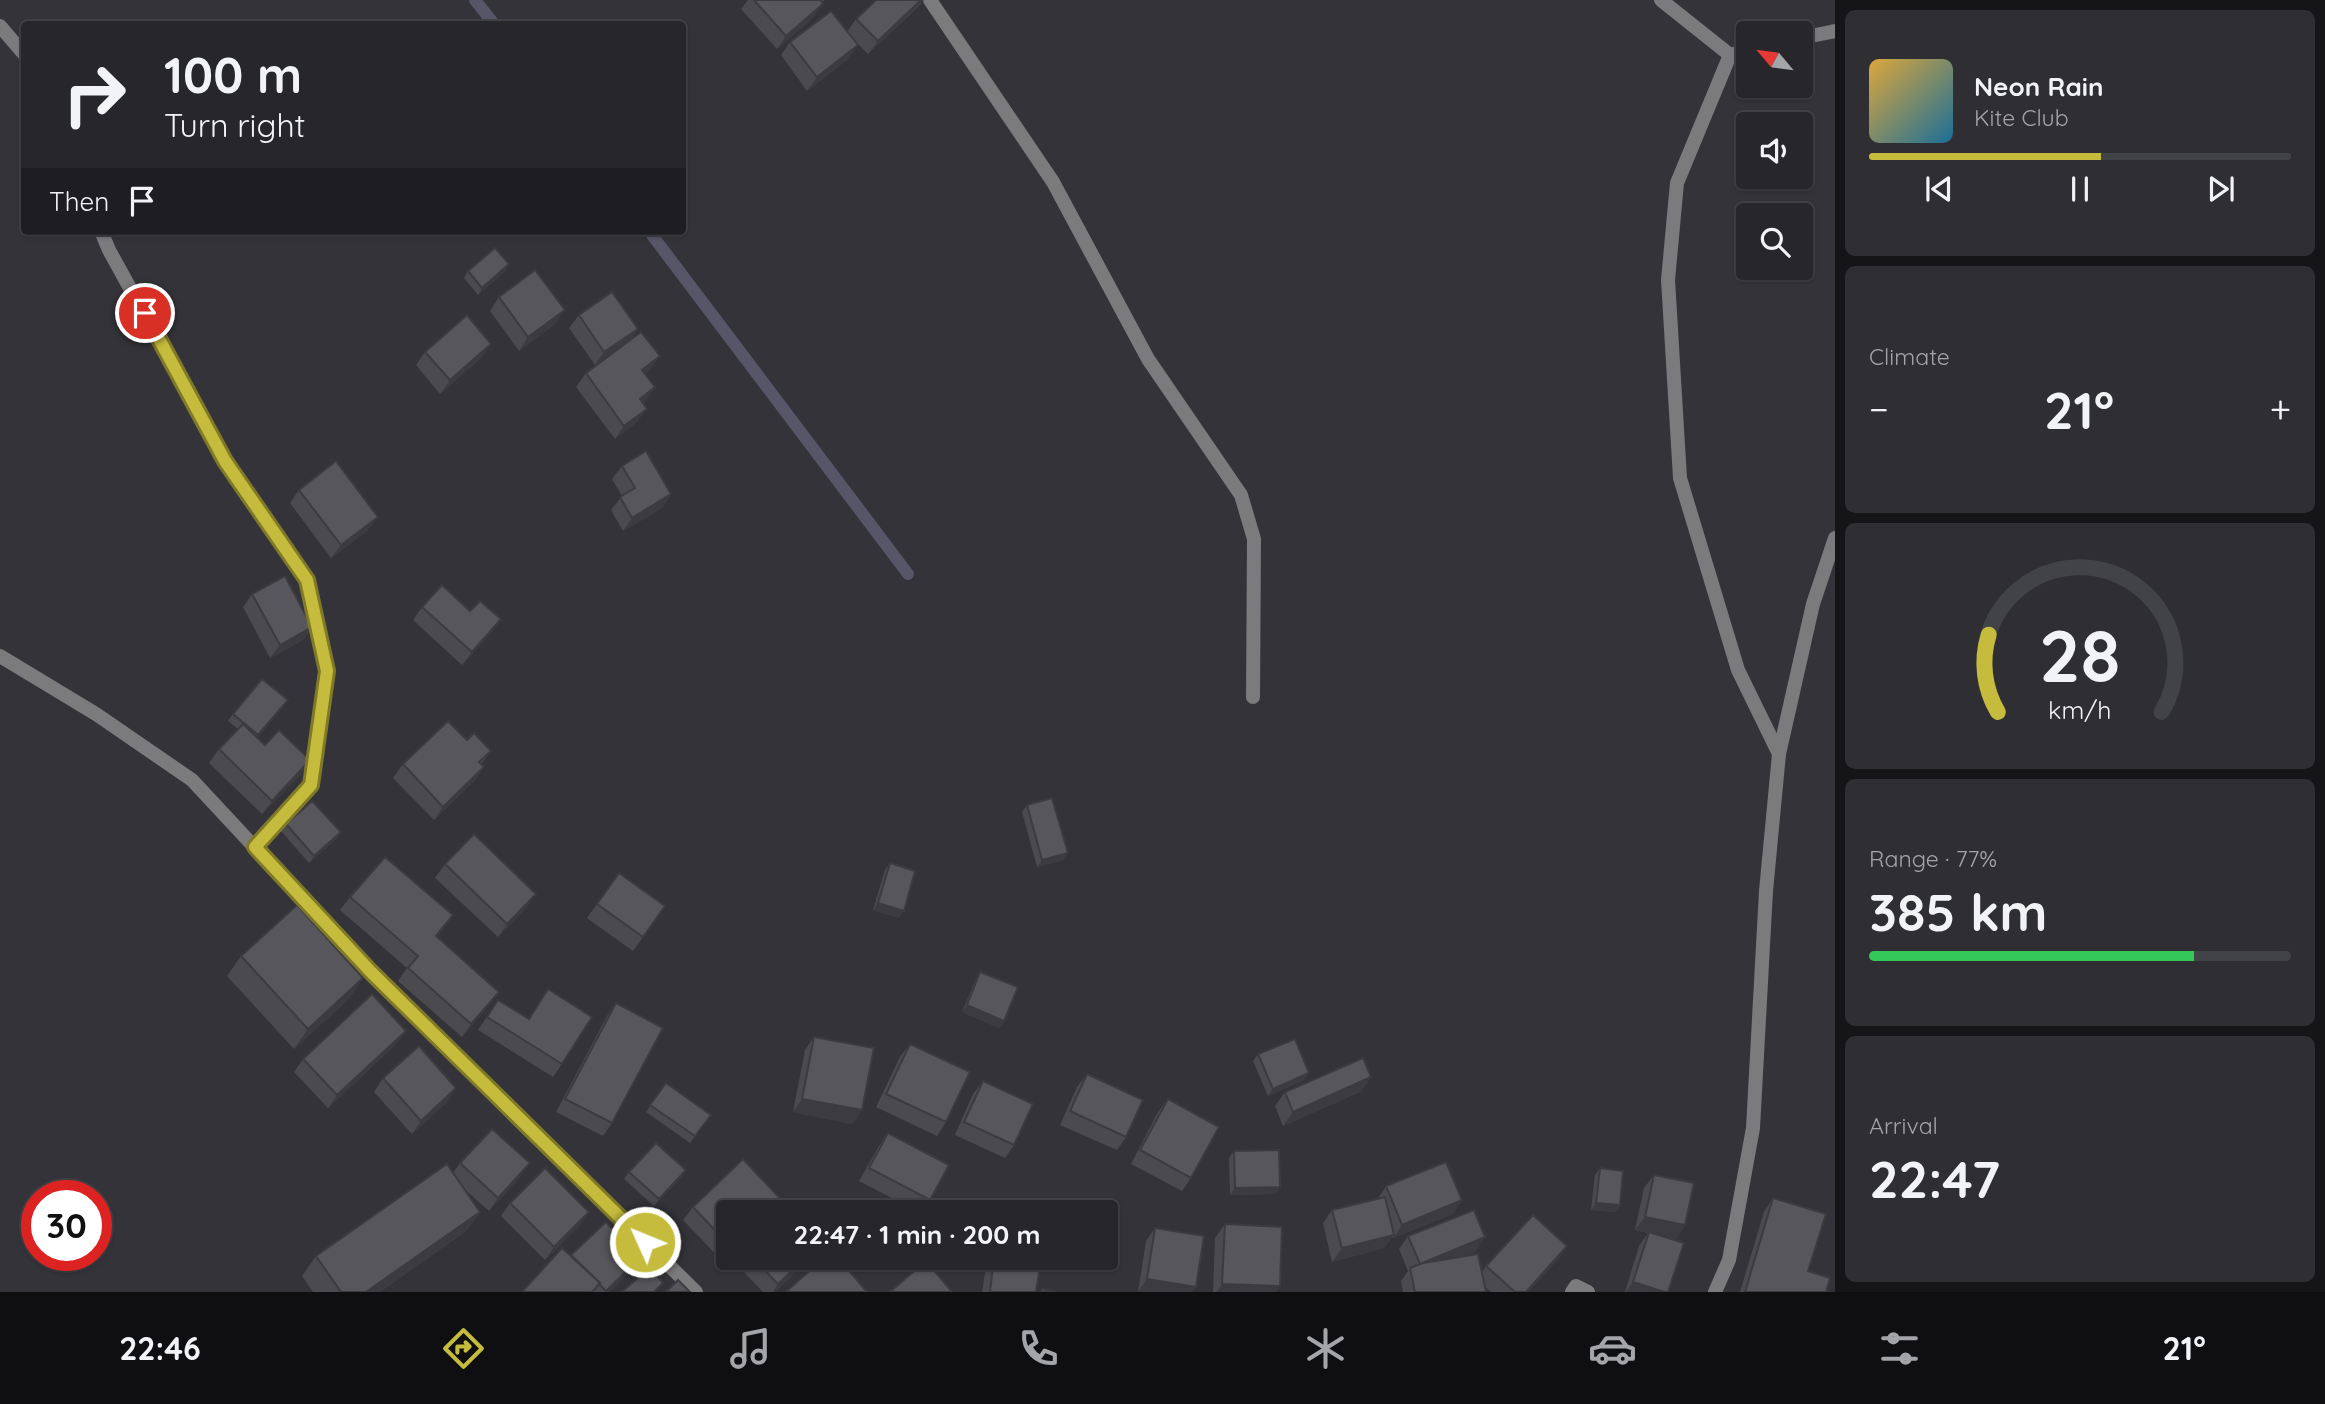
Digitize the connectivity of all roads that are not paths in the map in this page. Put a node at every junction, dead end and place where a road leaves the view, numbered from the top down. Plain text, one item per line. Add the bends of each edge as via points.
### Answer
1 (930, 0) edge
2 (1661, 0) edge
3 (0, 26) edge
4 (1835, 31) edge
5 (1813, 36) edge
6 (21, 50) edge
7 (1736, 53) edge
8 (1730, 54) junction
9 (103, 235) edge
10 (1835, 538) edge
11 (0, 656) edge
12 (1253, 697) dead end
13 (1779, 754) junction
14 (255, 847) junction
15 (696, 1292) edge
16 (1572, 1292) edge
17 (1588, 1292) edge
18 (1715, 1292) edge

1 - 12 street via 1053,182 1148,359 1241,495 1254,540
2 - 8 street
3 - 6 street
4 - 5 street
7 - 8 street
8 - 13 street via 1676,183 1668,280 1680,478 1738,670
9 - 14 street via 225,461 307,580 327,671 311,785
10 - 13 street via 1812,604
11 - 14 street via 192,780
13 - 18 street via 1753,1128 1729,1260
14 - 15 street via 371,972
16 - 17 street via 1576,1286

